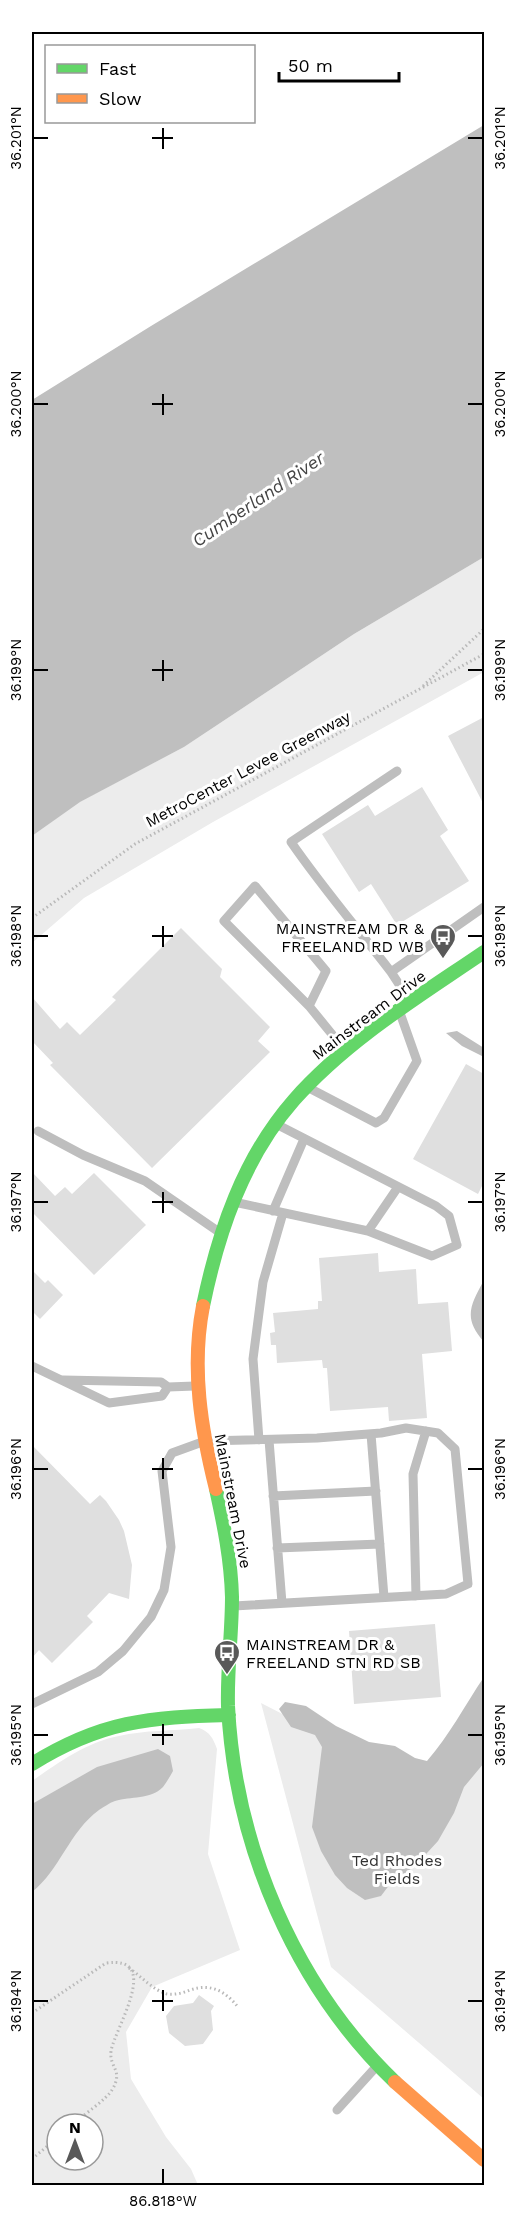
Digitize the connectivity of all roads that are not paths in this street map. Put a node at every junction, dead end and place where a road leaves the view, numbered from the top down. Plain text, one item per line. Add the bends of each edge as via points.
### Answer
1 (396, 771) dead end
2 (484, 907) edge
3 (484, 952) edge
4 (391, 972) junction
5 (411, 1002) junction
6 (309, 1006) junction
7 (400, 1011) junction
8 (345, 1051) junction
9 (307, 1086) junction
10 (276, 1124) junction
11 (38, 1131) dead end
12 (304, 1139) junction
13 (398, 1187) junction
14 (233, 1202) junction
15 (278, 1212) junction
16 (368, 1231) junction
17 (221, 1234) junction
18 (32, 1366) edge
19 (63, 1380) junction
20 (199, 1386) junction
21 (168, 1387) junction
22 (426, 1431) junction
23 (371, 1434) junction
24 (264, 1440) junction
25 (205, 1441) junction
26 (376, 1491) junction
27 (273, 1496) junction
28 (380, 1544) junction
29 (277, 1548) junction
30 (416, 1596) junction
31 (384, 1597) junction
32 (282, 1603) junction
33 (231, 1606) junction
34 (32, 1704) edge
35 (229, 1715) junction
36 (32, 1764) edge
37 (378, 2065) junction
38 (337, 2110) dead end
39 (484, 2160) edge

1 - 4 lane via 291,842
2 - 4 lane
3 - 5 street, Mainstream Drive
4 - 5 lane
5 - 7 street, Mainstream Drive
6 - 6 lane via 326,971 255,886 224,921
6 - 8 lane
7 - 8 street, Mainstream Drive
7 - 9 lane via 417,1061 384,1118 376,1124
8 - 9 street, Mainstream Drive
9 - 10 street, Mainstream Drive
10 - 12 lane
10 - 14 street, Mainstream Drive
11 - 17 lane via 145,1181
12 - 13 lane
12 - 15 lane
13 - 16 lane
13 - 16 lane via 449,1216 457,1245 432,1256
14 - 15 lane
14 - 17 street, Mainstream Drive
15 - 16 lane
15 - 24 lane via 263,1282 253,1359
17 - 20 street, Mainstream Drive via 200,1329
18 - 19 lane
19 - 21 lane via 160,1382
19 - 21 lane via 109,1403 162,1396
20 - 21 lane
20 - 25 street, Mainstream Drive
22 - 23 lane via 406,1428
22 - 30 lane via 413,1474
22 - 30 lane via 438,1433 455,1449 468,1584 446,1594
23 - 24 lane
23 - 26 lane
24 - 25 lane
24 - 27 lane
25 - 33 street, Mainstream Drive via 228,1547
25 - 34 lane via 172,1453 162,1472 171,1547 164,1590 151,1617 123,1651 98,1672
26 - 27 lane
26 - 28 lane
27 - 29 lane
28 - 29 lane
28 - 31 lane
29 - 32 lane
30 - 31 lane
31 - 32 lane
32 - 33 lane
33 - 35 street, Mainstream Drive
35 - 36 street via 173,1716 114,1725 67,1744
35 - 37 street, Mainstream Drive via 237,1782 266,1883 314,1977
37 - 38 lane
37 - 39 street, Mainstream Drive

